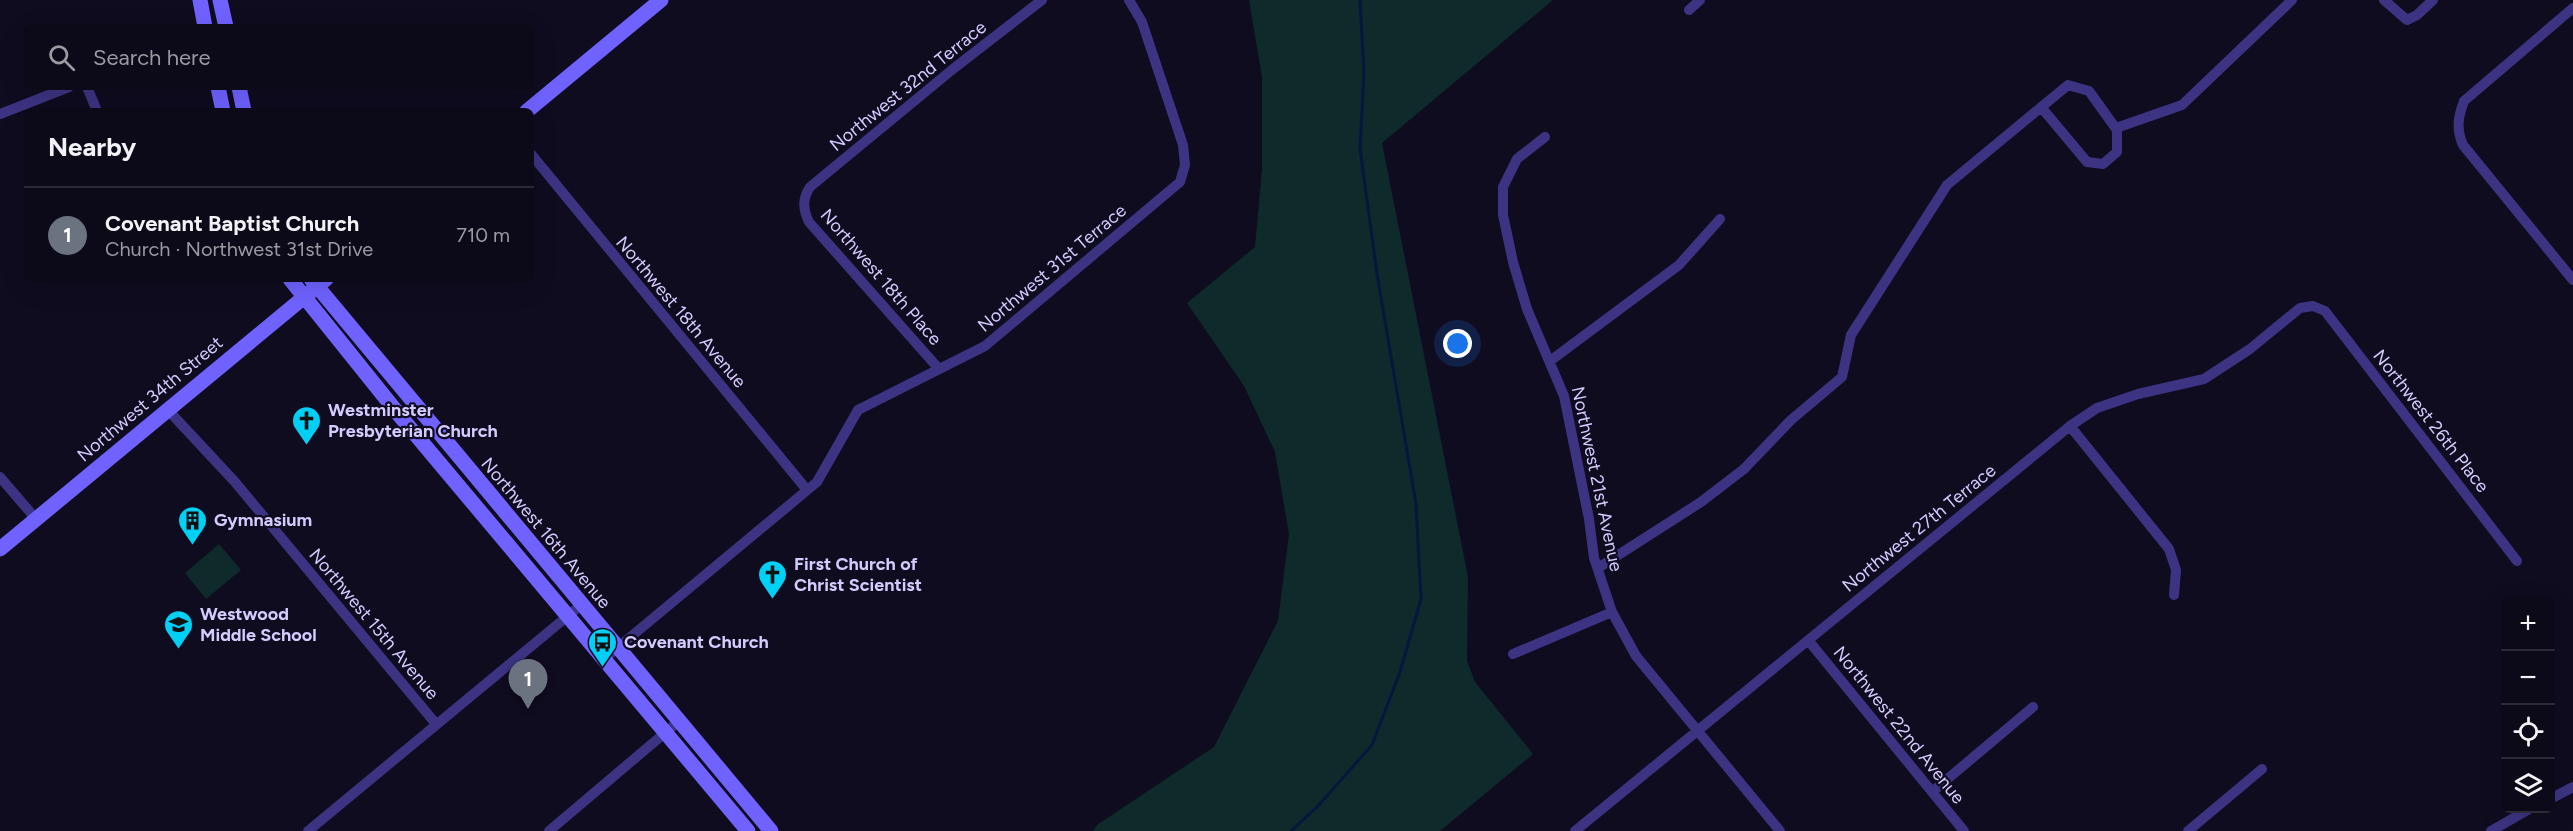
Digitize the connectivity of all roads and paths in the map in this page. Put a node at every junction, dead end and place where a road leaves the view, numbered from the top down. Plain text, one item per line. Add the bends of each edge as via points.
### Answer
1 (200, 0) edge
2 (220, 0) edge
3 (662, 0) edge
4 (1042, 0) edge
5 (1129, 0) edge
6 (1700, 0) edge
7 (2292, 0) edge
8 (2384, 0) edge
9 (2433, 0) edge
10 (2573, 8) edge
11 (1689, 10) dead end
12 (204, 24) edge
13 (225, 24) edge
14 (61, 90) edge
15 (88, 90) edge
16 (219, 90) edge
17 (240, 90) edge
18 (96, 108) edge
19 (222, 108) edge
20 (242, 108) edge
21 (532, 108) edge
22 (2042, 108) junction
23 (0, 114) edge
24 (2116, 128) junction
25 (1545, 137) dead end
26 (534, 158) edge
27 (804, 204) joint
28 (1719, 219) dead end
29 (2573, 280) edge
30 (292, 282) edge
31 (318, 282) edge
32 (303, 298) junction
33 (2313, 306) joint
34 (1550, 361) junction
35 (939, 369) junction
36 (168, 410) junction
37 (2070, 426) junction
38 (455, 455) junction
39 (443, 467) junction
40 (0, 477) edge
41 (807, 490) junction
42 (36, 519) junction
43 (0, 549) edge
44 (2517, 561) dead end
45 (1598, 568) junction
46 (2174, 595) dead end
47 (582, 605) junction
48 (1612, 612) junction
49 (568, 616) junction
50 (1808, 640) junction
51 (617, 648) junction
52 (1514, 654) dead end
53 (604, 658) junction
54 (2033, 707) dead end
55 (679, 721) junction
56 (436, 724) junction
57 (1697, 731) junction
58 (665, 732) junction
59 (2262, 769) dead end
60 (2573, 787) edge
61 (1932, 792) junction
62 (2555, 796) edge
63 (2522, 813) edge
64 (1777, 830) edge
65 (308, 831) edge
66 (549, 831) edge
67 (748, 831) edge
68 (771, 831) edge
69 (1575, 831) edge
70 (1964, 831) edge
71 (2188, 831) edge
72 (2491, 831) edge

1 - 12 main road
2 - 13 main road
3 - 21 main road
4 - 27 street, Northwest 32nd Terrace via 810,187
5 - 35 street, Northwest 31st Terrace via 1142,22 1183,145 1185,165 1180,182 985,346
6 - 11 street
7 - 24 street via 2182,105
8 - 9 street via 2407,20
10 - 29 street via 2464,101 2458,118 2458,135 2463,145
14 - 23 street
15 - 18 street
16 - 19 main road
17 - 20 main road
22 - 24 street via 2068,85 2089,91
22 - 24 street via 2087,162 2103,164 2117,152
22 - 45 street via 1947,185 1851,334 1842,377 1791,420 1744,469 1701,502
25 - 34 street, Northwest 21st Avenue via 1518,159 1503,187 1503,215 1527,309
26 - 41 street, Northwest 18th Avenue
27 - 35 street, Northwest 18th Place via 809,222
28 - 34 street via 1679,265
30 - 32 main road, Northwest 16th Avenue
31 - 32 main road, Northwest 34th Street
31 - 38 main road, Northwest 16th Avenue
32 - 36 main road, Northwest 34th Street
32 - 39 main road, Northwest 16th Avenue
33 - 37 street, Northwest 27th Terrace via 2294,312 2241,356 2204,379 2107,404
33 - 44 street, Northwest 26th Place via 2325,311
34 - 45 street, Northwest 21st Avenue via 1564,396
35 - 41 street, Northwest 31st Terrace via 858,410 817,482
36 - 42 main road, Northwest 34th Street
36 - 56 street, Northwest 15th Avenue via 235,482
37 - 46 street via 2169,549 2176,570
37 - 50 street, Northwest 27th Terrace
38 - 39 main road
38 - 47 main road, Northwest 16th Avenue
39 - 49 main road, Northwest 16th Avenue
40 - 42 street
41 - 51 street, Northwest 31st Terrace
42 - 43 main road, Northwest 34th Street
45 - 48 street, Northwest 21st Avenue
47 - 49 street
47 - 51 main road, Northwest 16th Avenue
48 - 52 street
48 - 57 street, Northwest 21st Avenue via 1636,656
49 - 53 main road, Northwest 16th Avenue
49 - 56 street
50 - 57 street, Northwest 27th Terrace
50 - 61 street, Northwest 22nd Avenue
51 - 53 street, Northwest 31st Terrace
51 - 55 main road, Northwest 16th Avenue
53 - 58 main road, Northwest 16th Avenue
54 - 61 street
55 - 58 street
55 - 68 main road, Northwest 16th Avenue
56 - 65 street
57 - 64 street, Northwest 21st Avenue
57 - 69 street, Northwest 27th Terrace
58 - 66 street
58 - 67 main road, Northwest 16th Avenue
59 - 71 street
60 - 62 street
61 - 70 street, Northwest 22nd Avenue
63 - 72 street

